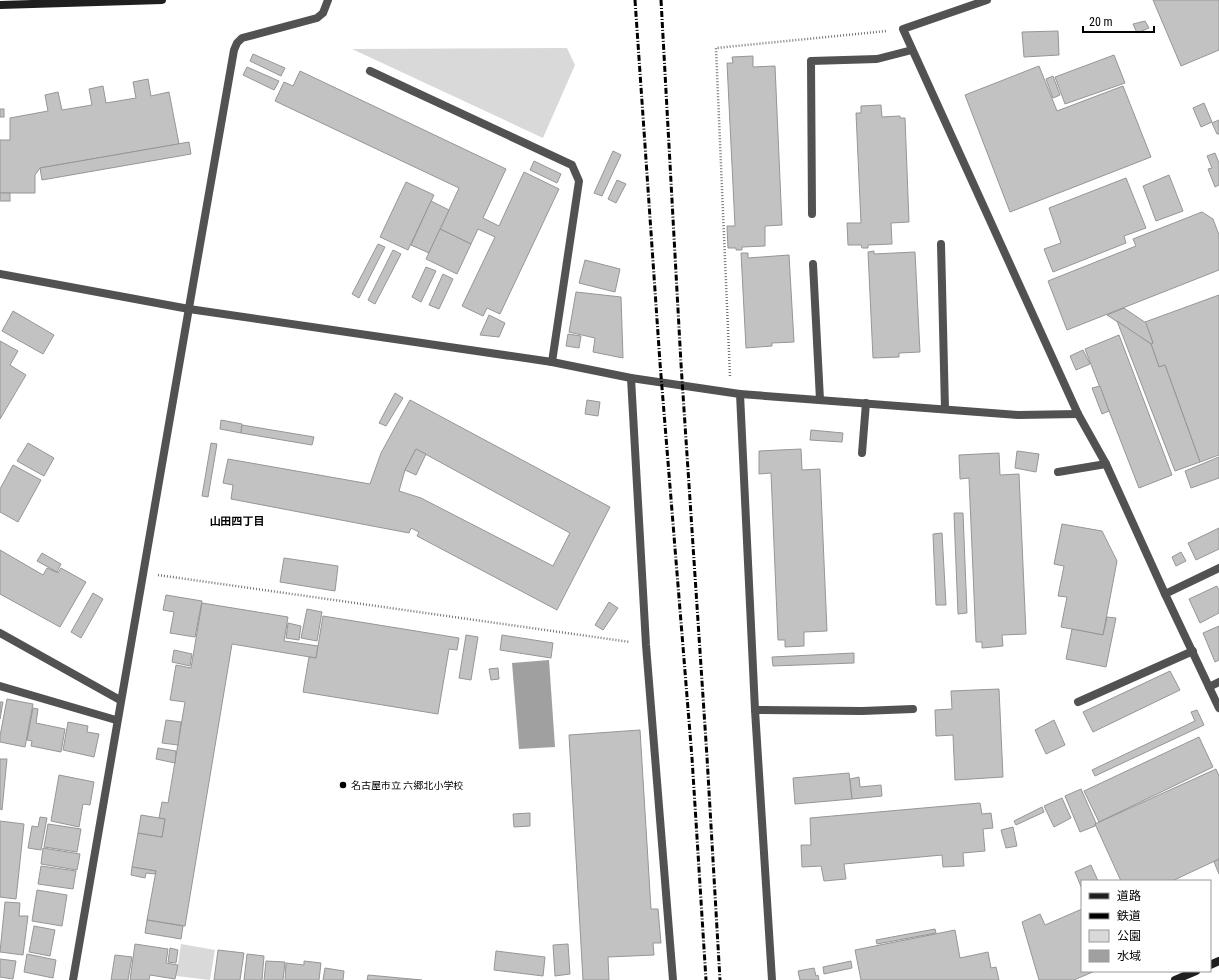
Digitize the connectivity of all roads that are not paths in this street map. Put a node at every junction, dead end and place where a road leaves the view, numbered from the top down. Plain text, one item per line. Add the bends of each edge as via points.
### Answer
1 (162, 0) edge
2 (328, 0) edge
3 (987, 0) edge
4 (0, 5) edge
5 (912, 50) junction
6 (370, 71) dead end
7 (812, 214) dead end
8 (941, 244) dead end
9 (814, 264) dead end
10 (0, 274) edge
11 (189, 309) junction
12 (552, 362) junction
13 (631, 378) junction
14 (740, 394) junction
15 (820, 400) junction
16 (866, 404) junction
17 (945, 409) junction
18 (1078, 414) junction
19 (862, 453) dead end
20 (1106, 464) junction
21 (1058, 472) dead end
22 (1219, 568) edge
23 (1165, 594) junction
24 (0, 633) edge
25 (1193, 651) junction
26 (1219, 682) edge
27 (0, 686) edge
28 (1209, 687) junction
29 (120, 700) junction
30 (1078, 702) dead end
31 (1219, 708) edge
32 (913, 709) dead end
33 (755, 710) junction
34 (116, 720) junction
35 (1194, 972) edge
36 (73, 980) edge
37 (673, 980) edge
38 (772, 980) edge
39 (1175, 980) edge

1 - 4 street
2 - 11 street via 323,13 317,18 252,34 237,43
3 - 5 street via 903,30
5 - 7 street via 877,59 810,61
5 - 18 street
6 - 12 street via 572,165 579,181
8 - 17 street
9 - 15 street
10 - 11 street
11 - 12 street
11 - 29 street
12 - 13 street
13 - 14 street
13 - 37 street via 646,645
14 - 15 street
14 - 33 street
15 - 16 street
16 - 17 street
16 - 19 street
17 - 18 street via 1018,415
18 - 20 street
20 - 21 street
20 - 23 street
22 - 23 street
23 - 25 street
24 - 29 street
25 - 28 street
25 - 30 street
26 - 28 street
27 - 34 street
28 - 31 street
29 - 34 street
32 - 33 street
33 - 38 street
34 - 36 street
35 - 39 street

